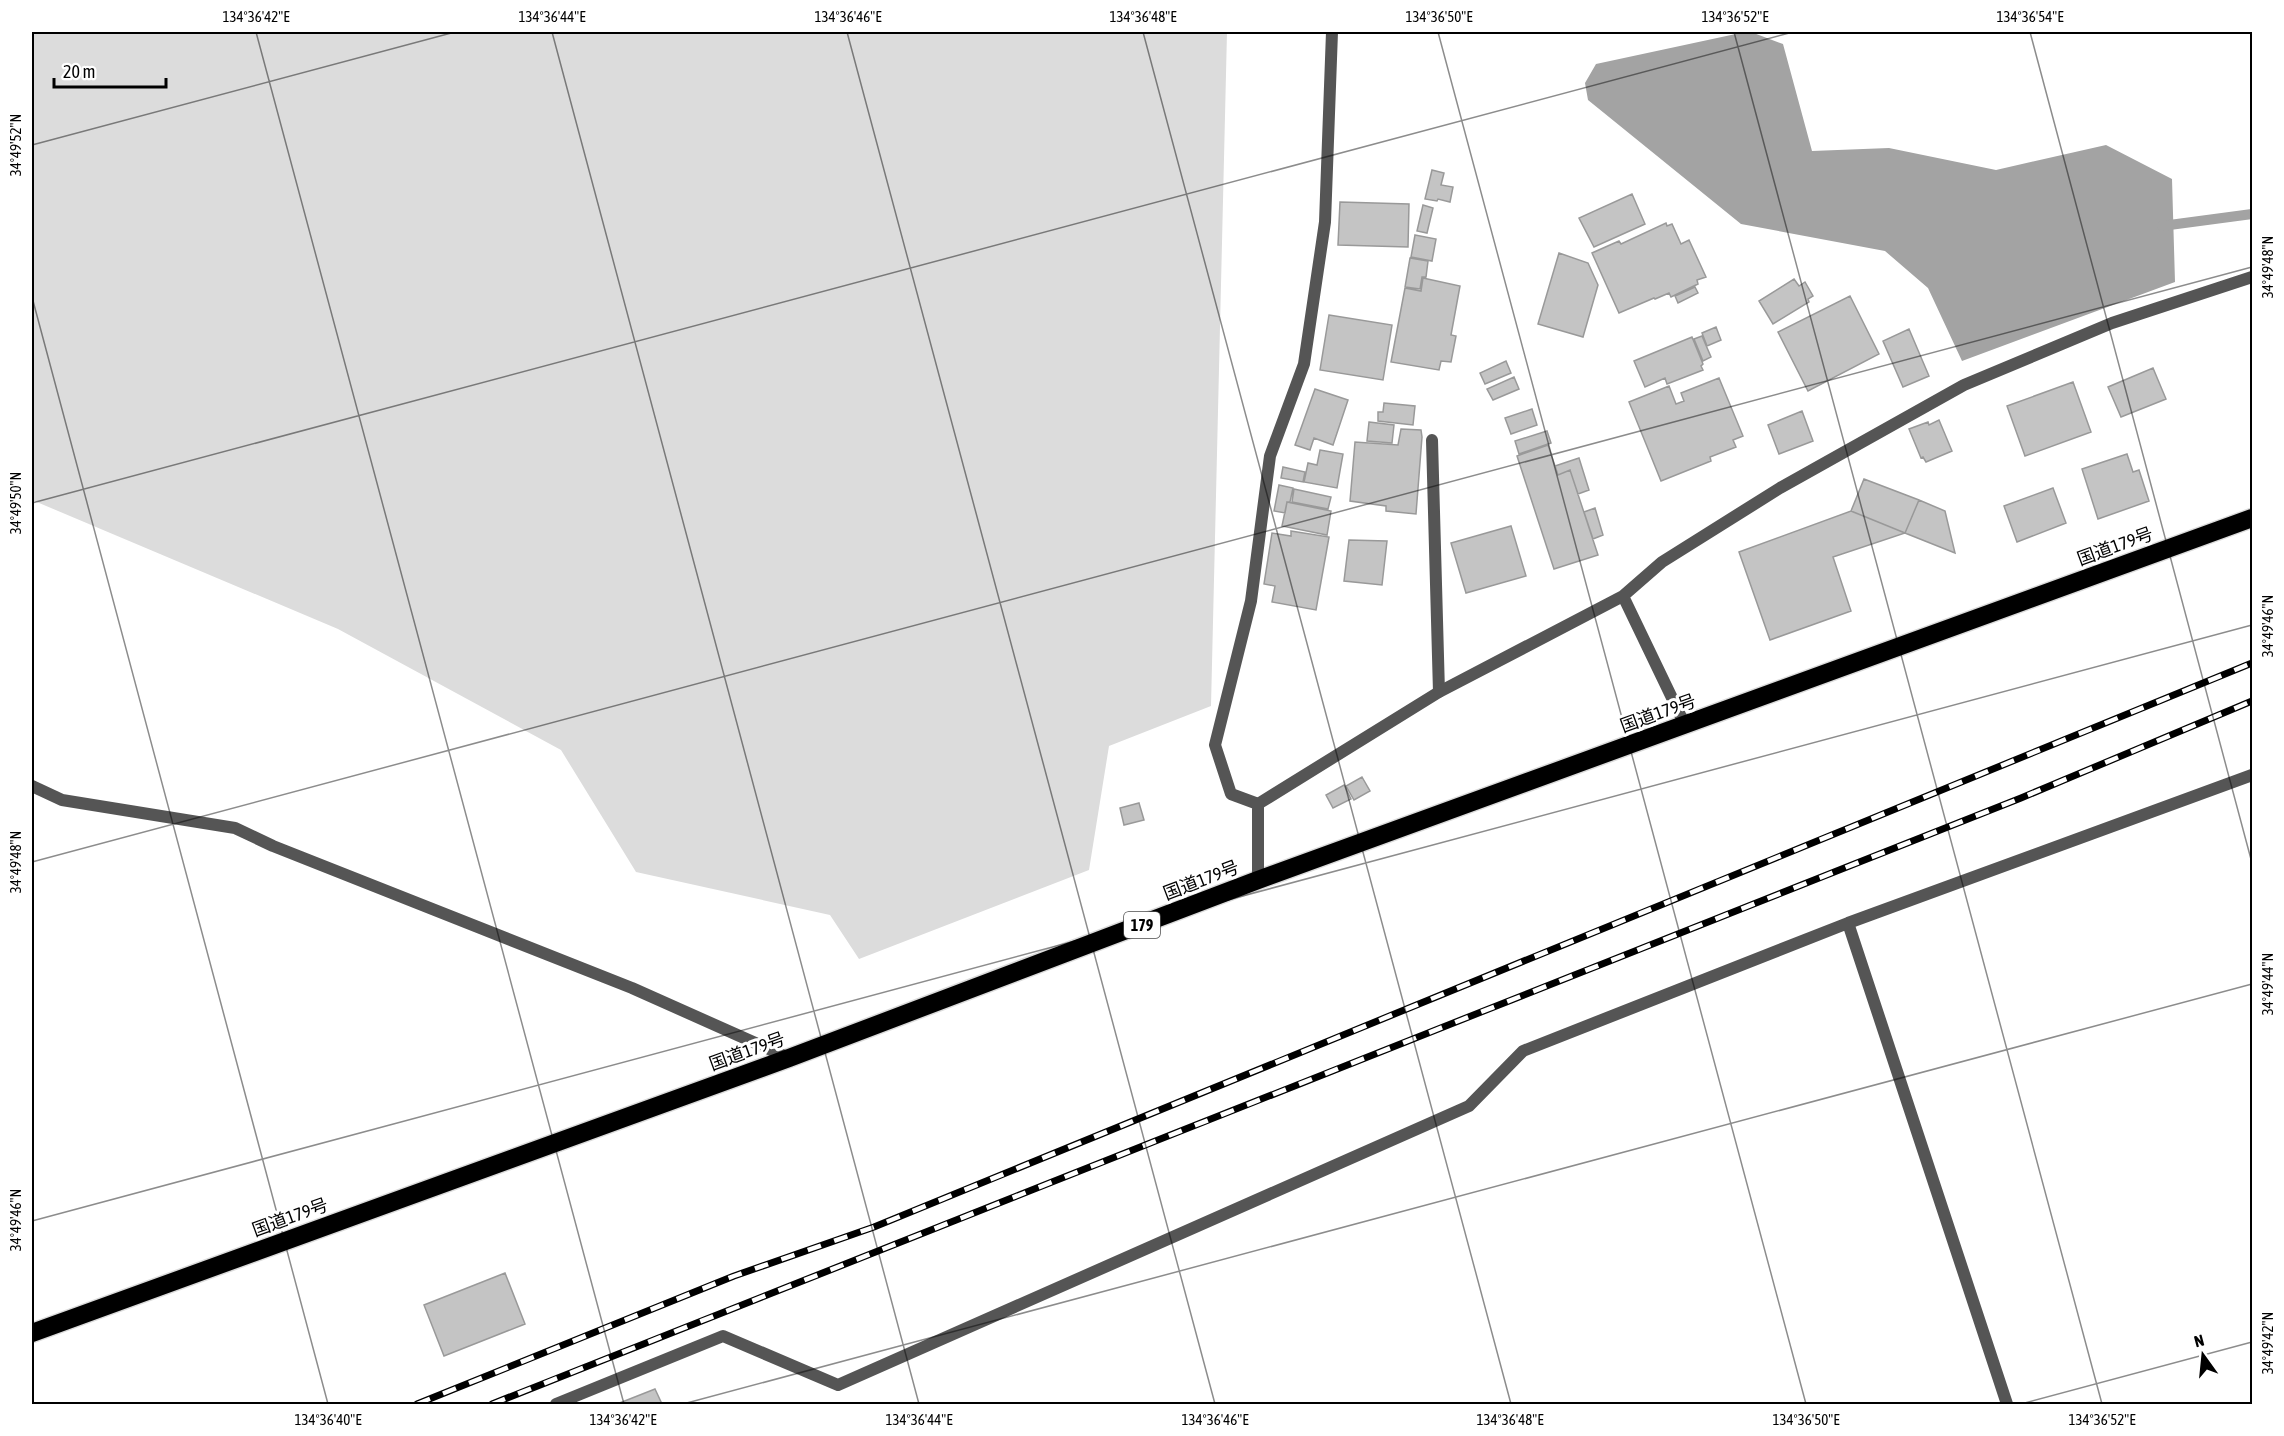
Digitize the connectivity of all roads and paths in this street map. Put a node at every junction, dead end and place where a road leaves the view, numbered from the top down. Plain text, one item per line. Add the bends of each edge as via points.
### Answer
1 (1332, 32) edge
2 (2253, 277) edge
3 (1432, 440) dead end
4 (2253, 518) edge
5 (1623, 596) junction
6 (1439, 692) junction
7 (1685, 725) junction
8 (2253, 775) edge
9 (32, 786) edge
10 (1258, 804) junction
11 (1258, 880) junction
12 (1848, 923) junction
13 (789, 1058) junction
14 (32, 1333) edge
15 (556, 1404) edge
16 (2007, 1404) edge

1 - 10 street via 1325,222 1304,364 1270,456 1251,601 1215,745 1231,794
2 - 5 street via 2112,323 1964,385 1780,488 1662,562
3 - 6 street
4 - 7 highway, 国道179号 / 179
5 - 6 street
5 - 7 street
6 - 10 street
7 - 11 highway, 国道179号 / 179
8 - 12 street
9 - 13 street via 62,800 235,828 632,988
10 - 11 street
11 - 13 highway, 国道179号 / 179
12 - 15 street via 1523,1052 1469,1106 838,1385 723,1336
12 - 16 street
13 - 14 highway, 国道179号 / 179

